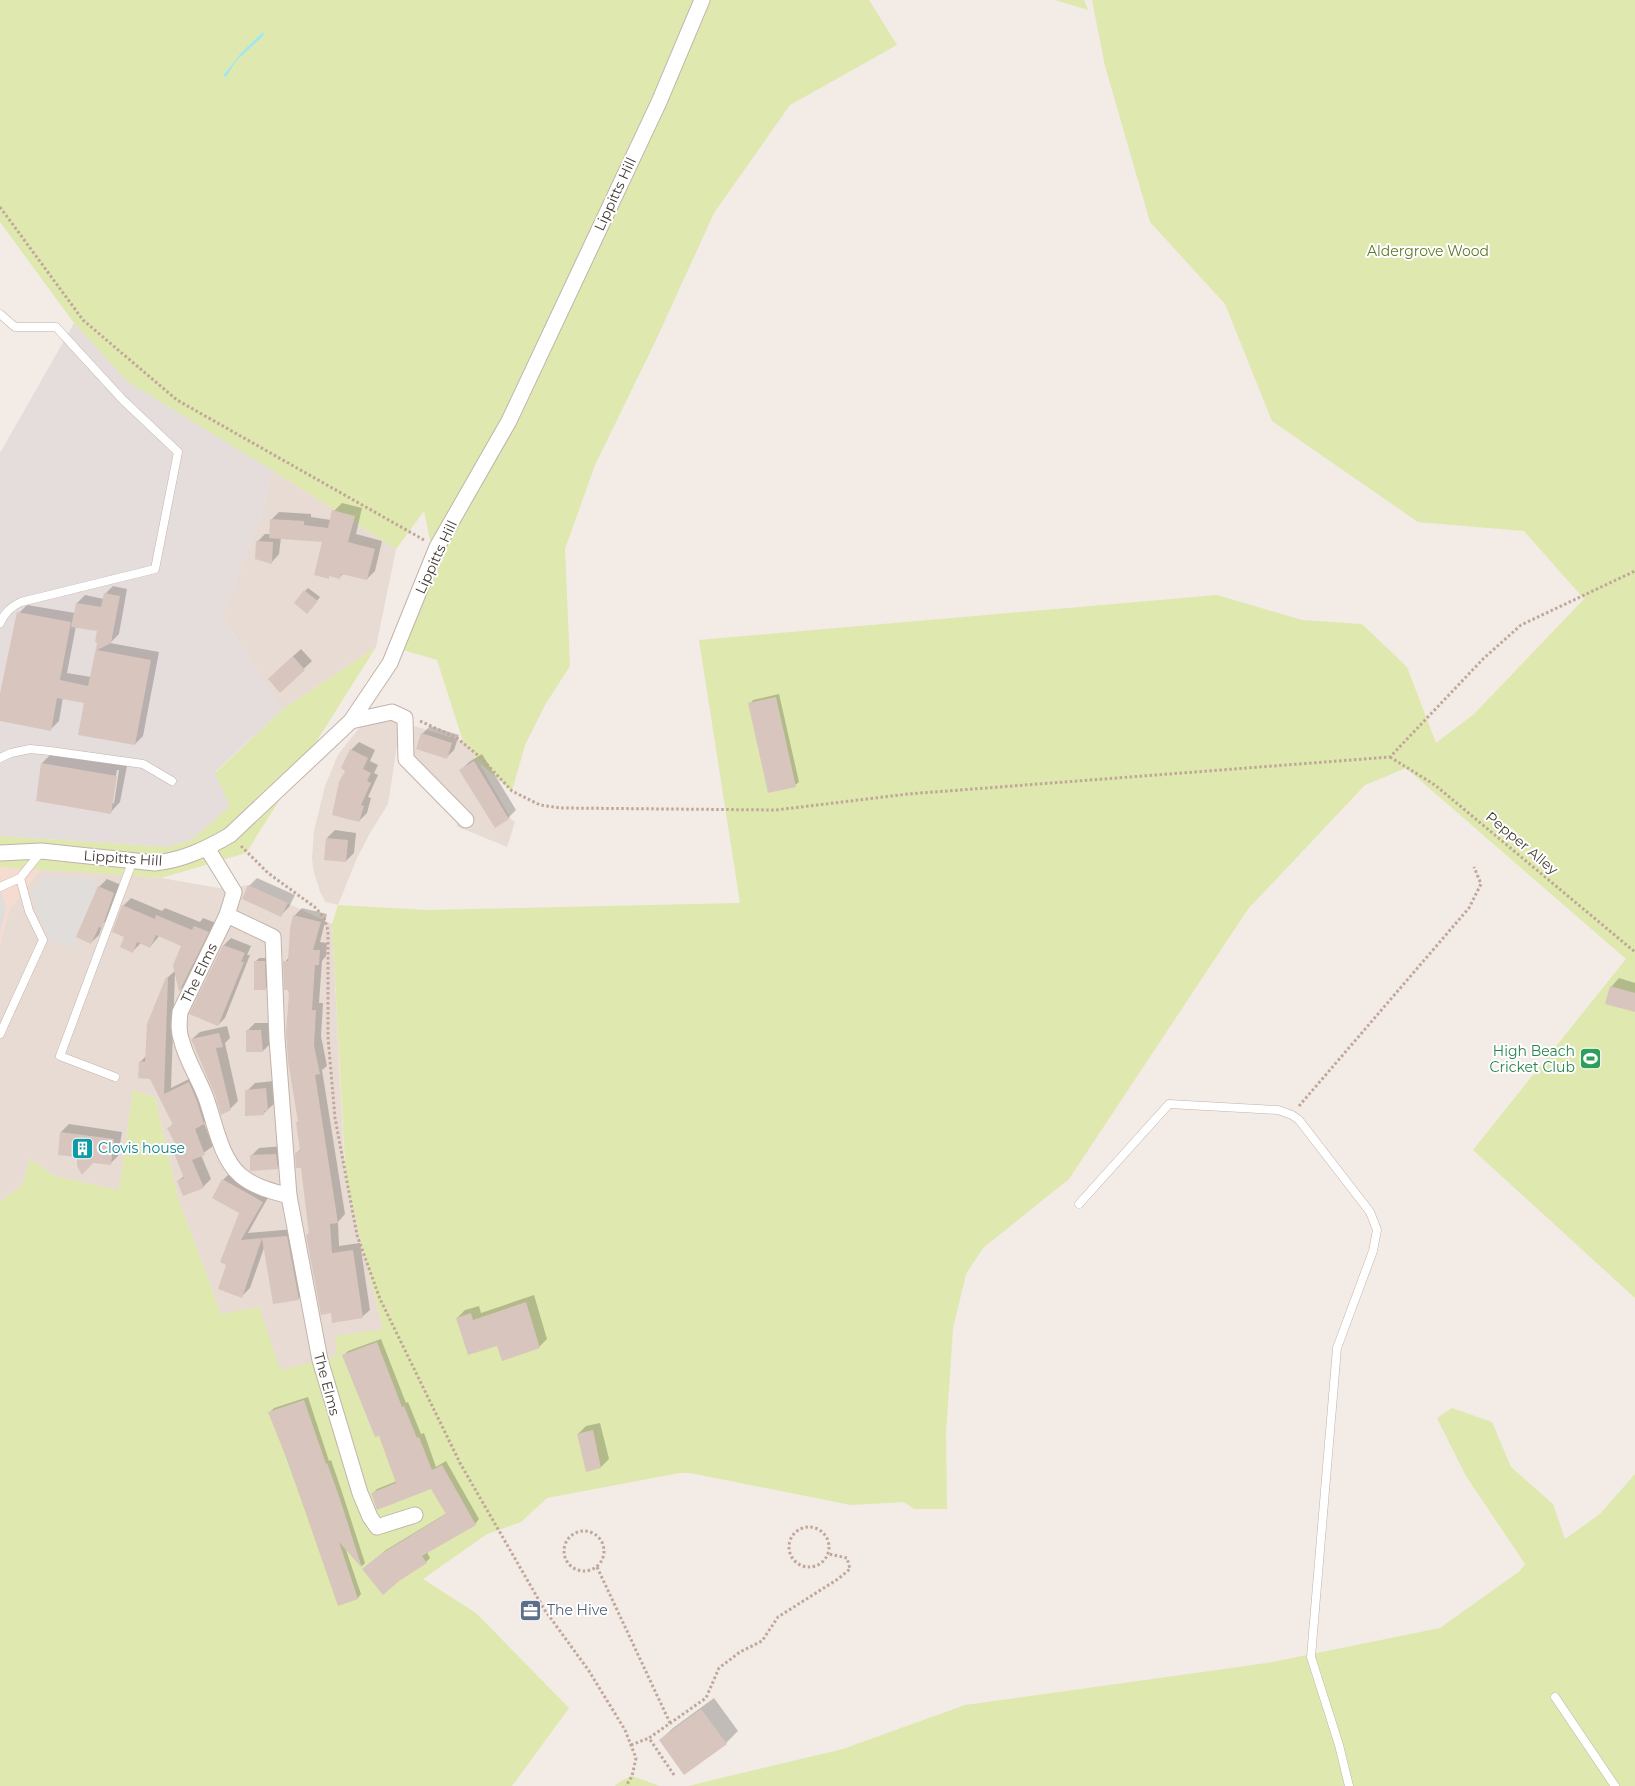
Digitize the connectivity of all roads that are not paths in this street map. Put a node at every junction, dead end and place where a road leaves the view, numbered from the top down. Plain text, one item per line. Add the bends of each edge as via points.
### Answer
1 (702, 0) edge
2 (0, 314) edge
3 (0, 623) edge
4 (351, 721) junction
5 (0, 758) edge
6 (172, 781) dead end
7 (466, 820) dead end
8 (207, 848) junction
9 (42, 851) junction
10 (0, 852) edge
11 (133, 860) junction
12 (20, 878) junction
13 (0, 887) edge
14 (227, 915) junction
15 (0, 1034) edge
16 (115, 1077) dead end
17 (289, 1196) junction
18 (1079, 1204) dead end
19 (416, 1515) dead end
20 (1555, 1697) dead end
21 (1349, 1786) edge
22 (1615, 1786) edge

1 - 4 street, Lippitts Hill via 659,102 509,422 437,547 390,663
2 - 3 lane via 14,327 56,327 123,400 178,452 155,569 21,602 4,614
4 - 7 street via 392,712 405,718 406,759
4 - 8 street, Lippitts Hill via 230,835
5 - 6 lane via 30,749 50,751 143,764
8 - 11 street, Lippitts Hill via 173,861
8 - 14 street, The Elms via 234,892
9 - 10 street, Lippitts Hill
9 - 11 street, Lippitts Hill
9 - 12 lane
11 - 16 lane via 60,1056
12 - 13 lane
12 - 15 lane via 29,911 43,940
14 - 17 street, The Elms via 273,937
14 - 17 street, The Elms via 180,1012 178,1027 233,1167 258,1186
17 - 19 street, The Elms via 320,1360 360,1493 377,1527
18 - 21 lane via 1169,1104 1278,1110 1292,1115 1370,1212 1377,1230 1373,1251 1336,1348 1312,1657
20 - 22 lane

